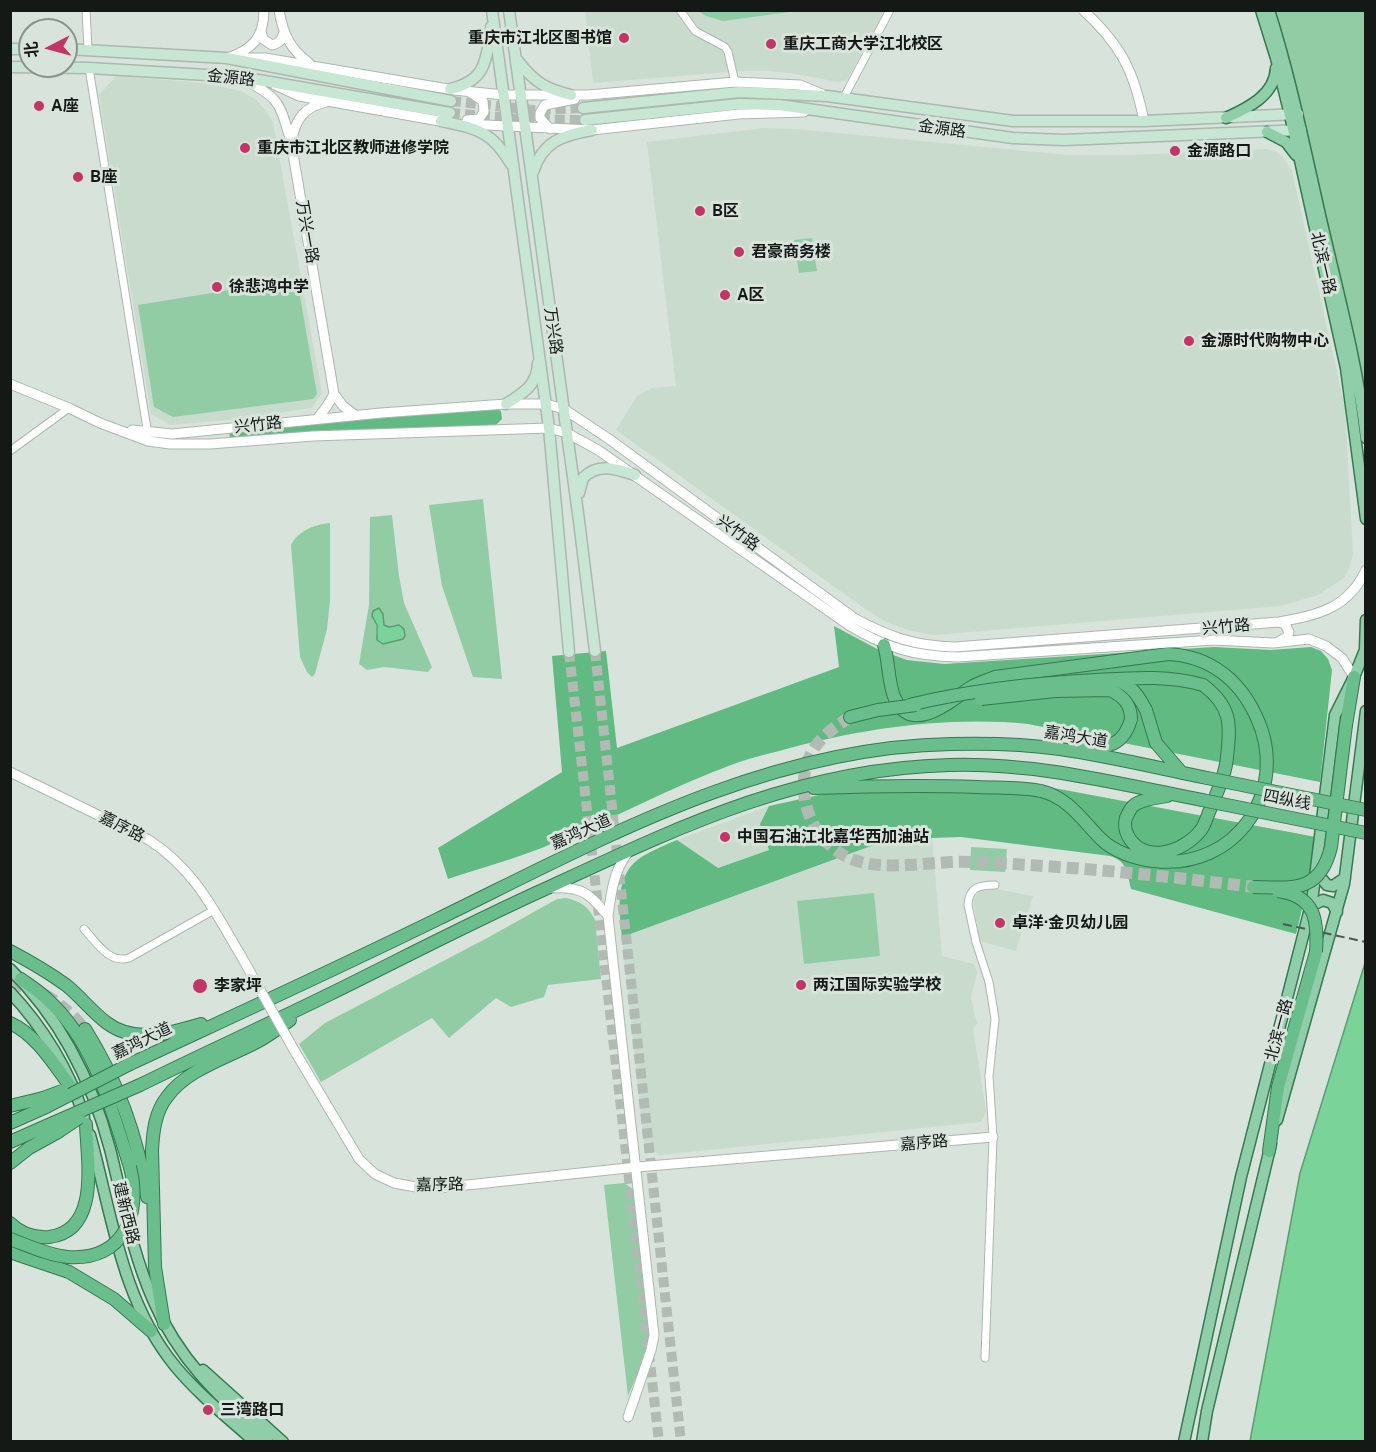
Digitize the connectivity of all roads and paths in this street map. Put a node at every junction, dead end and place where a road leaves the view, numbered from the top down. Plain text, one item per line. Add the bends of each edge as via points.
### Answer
1 (86, 10) edge
2 (264, 10) edge
3 (279, 10) edge
4 (509, 10) edge
5 (680, 10) edge
6 (890, 10) edge
7 (1083, 10) edge
8 (1261, 10) edge
9 (1269, 10) edge
10 (493, 12) edge
11 (261, 31) junction
12 (284, 32) junction
13 (512, 32) junction
14 (496, 35) junction
15 (78, 49) edge
16 (88, 49) junction
17 (227, 58) junction
18 (1276, 58) junction
19 (516, 59) junction
20 (311, 64) junction
21 (10, 67) edge
22 (89, 68) junction
23 (241, 77) junction
24 (267, 82) junction
25 (735, 82) junction
26 (468, 92) junction
27 (450, 95) junction
28 (504, 95) junction
29 (572, 95) junction
30 (588, 95) junction
31 (522, 96) junction
32 (826, 96) junction
33 (843, 99) junction
34 (329, 102) junction
35 (583, 108) tunnel mouth
36 (826, 111) junction
37 (450, 113) tunnel mouth
38 (1294, 114) junction
39 (1226, 118) junction
40 (585, 120) tunnel mouth
41 (1144, 121) junction
42 (441, 122) junction
43 (508, 127) junction
44 (526, 128) junction
45 (550, 129) junction
46 (592, 130) junction
47 (1297, 130) junction
48 (1267, 132) junction
49 (1224, 133) junction
50 (291, 142) junction
51 (1300, 161) junction
52 (515, 171) junction
53 (532, 175) junction
54 (520, 213) junction
55 (538, 218) junction
56 (538, 345) junction
57 (10, 384) edge
58 (334, 394) junction
59 (506, 404) junction
60 (546, 404) junction
61 (69, 408) junction
62 (564, 409) junction
63 (355, 415) junction
64 (317, 419) junction
65 (549, 428) junction
66 (567, 433) junction
67 (148, 437) junction
68 (1365, 438) edge
69 (10, 451) edge
70 (635, 475) junction
71 (1365, 519) edge
72 (579, 521) junction
73 (1365, 570) edge
74 (1365, 620) edge
75 (1279, 622) junction
76 (1273, 643) junction
77 (884, 645) junction
78 (595, 651) tunnel mouth
79 (569, 652) tunnel mouth
80 (1054, 670) junction
81 (1354, 677) junction
82 (909, 705) junction
83 (1365, 711) edge
84 (850, 717) tunnel mouth
85 (1060, 749) junction
86 (10, 772) edge
87 (1182, 773) junction
88 (1207, 778) joint
89 (789, 789) junction
90 (1173, 795) junction
91 (1365, 810) edge
92 (1365, 833) edge
93 (631, 848) junction
94 (1316, 872) junction
95 (1345, 878) junction
96 (995, 885) dead end
97 (545, 889) junction
98 (1311, 906) junction
99 (214, 910) junction
100 (1337, 912) junction
101 (608, 915) junction
102 (84, 929) dead end
103 (10, 951) edge
104 (10, 969) edge
105 (21, 979) junction
106 (10, 992) edge
107 (328, 995) junction
108 (248, 1008) junction
109 (10, 1023) edge
110 (85, 1029) tunnel mouth
111 (76, 1094) junction
112 (44, 1102) junction
113 (10, 1106) edge
114 (10, 1124) edge
115 (86, 1124) junction
116 (55, 1127) junction
117 (993, 1137) junction
118 (10, 1142) edge
119 (1269, 1151) junction
120 (10, 1163) edge
121 (637, 1167) junction
122 (10, 1223) edge
123 (10, 1239) edge
124 (10, 1251) edge
125 (154, 1267) junction
126 (164, 1324) junction
127 (151, 1331) junction
128 (179, 1348) junction
129 (985, 1358) dead end
130 (628, 1417) dead end
131 (255, 1442) edge
132 (268, 1442) edge
133 (284, 1442) edge
134 (1184, 1442) edge
135 (1202, 1442) edge

1 - 16 street
2 - 11 street
3 - 12 street
4 - 13 main road, 万兴路
5 - 25 street via 695,31 725,47
6 - 33 street
7 - 41 street via 1123,57
8 - 18 main road, 北滨一路
9 - 38 main road, 北滨一路 via 1284,57
10 - 14 main road, 万兴路
10 - 27 main road via 483,68 470,84
11 - 12 street via 263,39 272,45 279,44
11 - 17 street via 250,48
12 - 20 street via 293,50
13 - 14 main road via 507,42
13 - 19 main road, 万兴路
14 - 28 main road, 万兴路
15 - 16 main road, 金源路
16 - 17 main road, 金源路
17 - 20 street
17 - 27 main road, 金源路
18 - 38 main road, 北滨一路
18 - 39 main road via 1276,76 1264,94 1248,108
19 - 29 main road via 549,90
19 - 31 main road, 万兴路
20 - 27 street
21 - 22 main road, 金源路
22 - 23 main road, 金源路
22 - 67 street
23 - 24 main road, 金源路
23 - 50 street, 万兴一路 via 276,100
24 - 34 street via 299,96
24 - 37 main road, 金源路
25 - 30 street
25 - 32 street via 800,85
26 - 27 street
26 - 28 street
26 - 42 street via 483,102 483,116
28 - 31 street
28 - 43 main road, 万兴路
29 - 30 street
29 - 31 street
30 - 45 street via 545,105 540,118
31 - 44 main road, 万兴路
32 - 33 main road, 金源路
32 - 35 main road, 金源路 via 740,92
33 - 41 main road, 金源路 via 1013,121
34 - 42 street
34 - 50 street via 301,115
36 - 40 main road, 金源路 via 739,104
36 - 46 street via 739,114
36 - 49 main road, 金源路 via 1013,138 1064,140
38 - 39 main road, 金源路
38 - 47 main road, 北滨一路
39 - 41 main road, 金源路
39 - 49 main road via 1232,128
42 - 43 street
42 - 52 main road via 483,132 503,151
43 - 44 street
43 - 52 main road, 万兴路
44 - 45 street
44 - 53 main road, 万兴路
45 - 46 street
46 - 53 main road via 553,142 537,160
47 - 48 main road, 金源路
47 - 51 main road, 北滨一路
47 - 68 main road, 北滨一路 via 1355,367
48 - 49 main road, 金源路
48 - 51 main road via 1286,142
50 - 58 street, 万兴一路
51 - 71 main road, 北滨一路 via 1346,368
52 - 54 main road, 万兴路
53 - 55 main road, 万兴路
54 - 55 main road via 527,201
54 - 56 main road, 万兴路
55 - 62 main road, 万兴路
56 - 59 main road via 537,372 532,385
56 - 60 main road, 万兴路
57 - 61 street, 兴竹路
58 - 63 street
58 - 64 street
59 - 60 street, 兴竹路
59 - 63 street, 兴竹路
60 - 62 street, 兴竹路
60 - 65 main road, 万兴路
61 - 67 street, 兴竹路 via 100,423
61 - 69 street
62 - 66 main road, 万兴路
62 - 75 street, 兴竹路 via 854,618 905,641 955,647
63 - 64 street, 兴竹路
64 - 67 street, 兴竹路
65 - 66 street, 兴竹路
65 - 67 street, 兴竹路 via 313,436 210,444 170,444
65 - 79 main road, 万兴路
66 - 70 street, 兴竹路
66 - 72 main road, 万兴路
70 - 72 main road via 606,468 586,474 580,483
70 - 77 street, 兴竹路 via 850,626
72 - 78 main road, 万兴路
73 - 75 street, 兴竹路 via 1359,584 1336,605 1311,616
74 - 81 main road, 北滨一路 via 1365,650
75 - 76 street via 1289,632
76 - 77 street, 兴竹路 via 1214,640 957,657 929,656
76 - 81 street, 兴竹路 via 1309,639 1326,646 1342,658
77 - 80 highway via 896,700 902,708 917,714 935,712 975,684 995,677
80 - 87 highway, bridge via 1096,674 1122,682 1136,692 1156,743
80 - 89 highway via 1168,654 1187,655 1232,681 1256,716 1267,758 1258,805 1236,837 1190,861 1153,861 1117,850 1102,840 1077,812 1042,792 899,785
81 - 94 main road, 北滨一路 via 1335,715
81 - 119 highway, bridge via 1327,864 1317,877 1302,885 1253,887 1286,892 1302,900 1314,913 1317,925 1316,952 1278,1087
82 - 84 highway, bridge
82 - 85 highway, bridge via 1055,691 1110,690 1126,701 1131,719 1122,739 1098,748
82 - 90 highway, bridge via 947,696 1077,681 1183,679 1203,684 1228,714 1227,761 1216,795 1201,829 1183,847 1165,853 1137,847 1126,832 1125,821 1131,807
83 - 95 main road, 北滨一路
85 - 87 highway, 嘉鸿大道
85 - 108 highway, 嘉鸿大道 via 971,744 899,748 813,761 740,782 566,857
86 - 99 street, 嘉序路 via 149,840 193,878
87 - 88 highway, 嘉鸿大道
88 - 91 highway, 四纵线, bridge
89 - 90 highway via 851,774 901,768 993,765 1055,771
89 - 93 highway via 702,818
90 - 92 highway, 四纵线, bridge
93 - 97 highway
93 - 101 street via 621,860 614,880
94 - 95 main road via 1327,885 1333,886
94 - 98 main road, 北滨一路
95 - 100 main road, 北滨一路
96 - 117 street via 973,888 968,905 995,1019 989,1076
97 - 101 street via 577,889 595,900
97 - 107 highway
98 - 100 main road via 1323,900 1332,903
98 - 134 main road, 北滨一路 via 1241,1177
99 - 102 street via 122,960 111,957
99 - 121 street, 嘉序路, bridge via 359,1159 375,1174 394,1183 439,1188
100 - 119 main road, 北滨一路
101 - 121 street
103 - 108 highway via 66,986 107,1023 130,1034 177,1031
104 - 105 main road, 建新西路
105 - 123 highway, bridge via 47,999 80,1039 105,1088 130,1167 134,1209 131,1221 111,1246 92,1254 67,1257
105 - 126 main road, 建新西路 via 61,1031 89,1087 105,1129 138,1260
106 - 111 main road, 建新西路 via 41,1030
107 - 116 highway, bridge
107 - 125 highway via 258,1042 193,1075 166,1098 153,1135
108 - 112 highway, 嘉鸿大道, bridge
109 - 111 highway via 36,1042
110 - 125 highway via 108,1067 130,1126 145,1184
111 - 115 main road, 建新西路
112 - 113 highway
112 - 114 highway, 嘉鸿大道
115 - 122 highway via 88,1185 80,1218 68,1230 45,1237 21,1232
115 - 127 main road, 建新西路 via 121,1258
116 - 118 highway
116 - 120 highway
117 - 121 street, 嘉序路
117 - 129 street
119 - 135 main road, 北滨一路
121 - 130 street via 654,1335
124 - 127 highway via 69,1272 114,1299
125 - 126 highway
126 - 128 main road, 建新西路
127 - 131 main road, 建新西路 via 197,1391
128 - 132 main road, 建新西路 via 202,1379
128 - 133 main road

